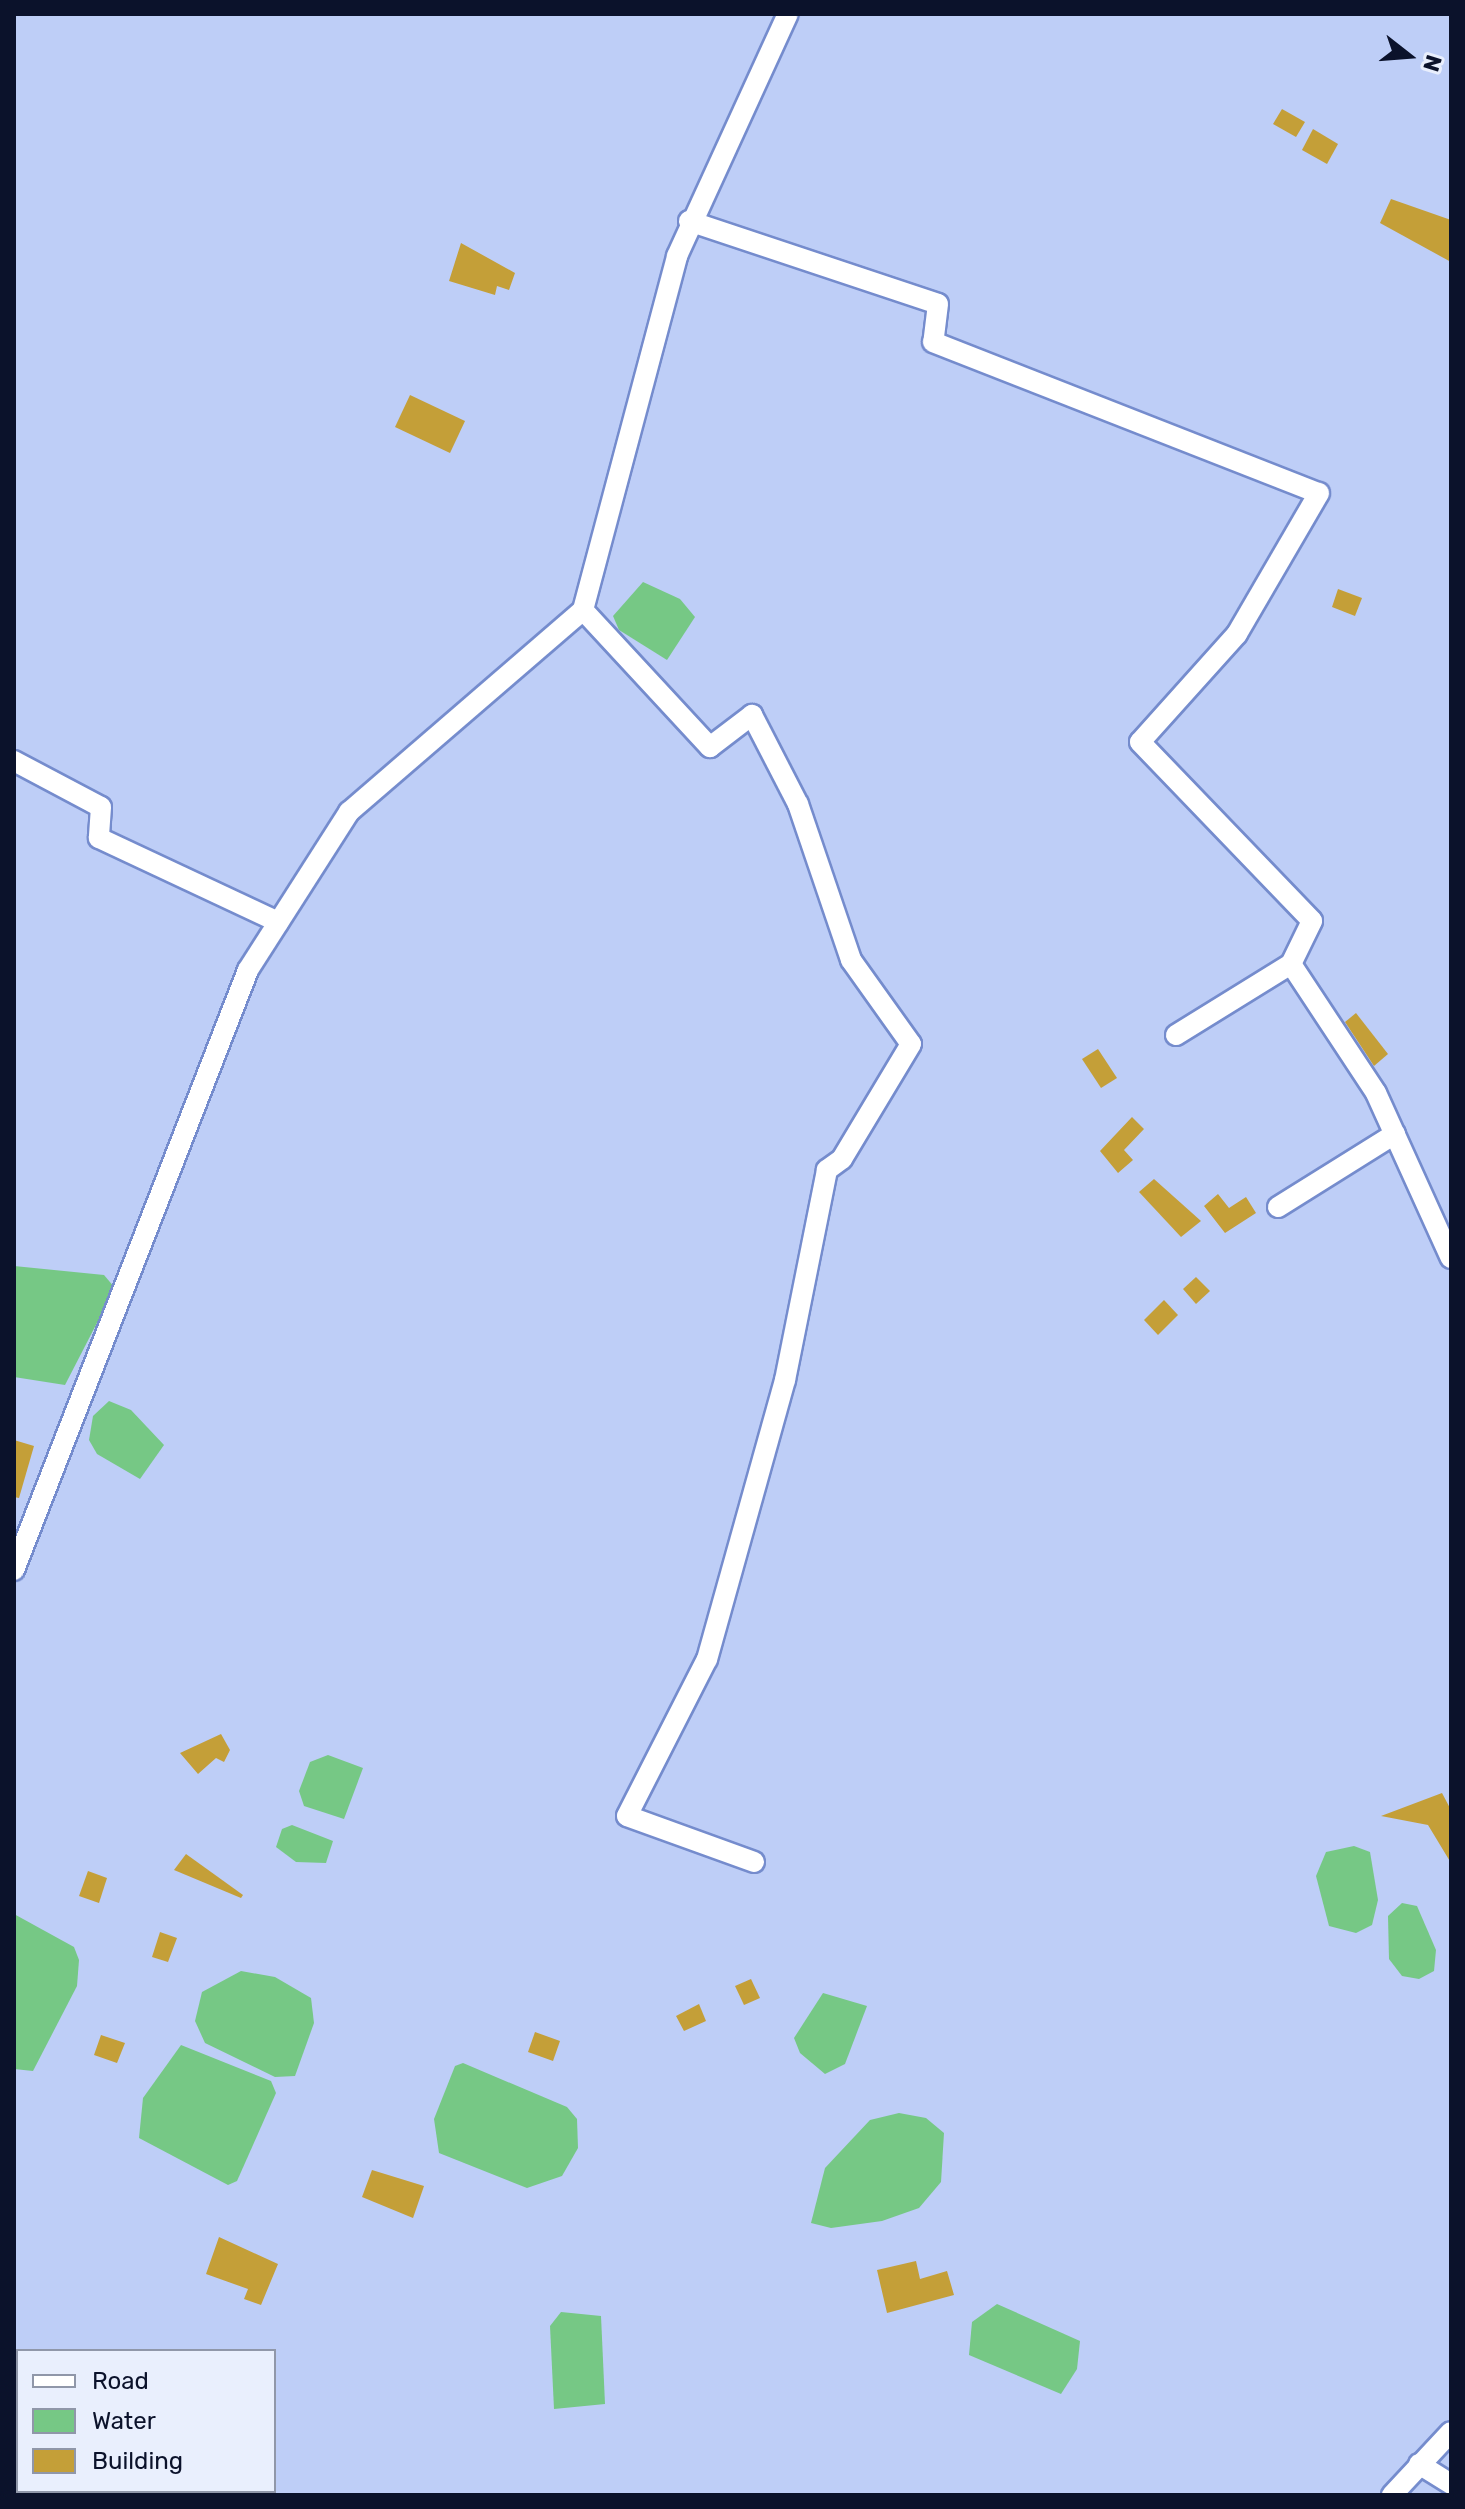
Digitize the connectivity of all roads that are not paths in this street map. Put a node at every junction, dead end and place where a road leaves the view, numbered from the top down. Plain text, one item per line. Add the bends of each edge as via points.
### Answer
1 (788, 14) edge
2 (689, 221) junction
3 (583, 610) junction
4 (14, 761) edge
5 (278, 922) junction
6 (1291, 964) junction
7 (1176, 1035) dead end
8 (1395, 1134) junction
9 (1278, 1207) dead end
10 (1451, 1258) edge
11 (14, 1570) edge
12 (754, 1862) dead end
13 (1451, 2432) edge
14 (1419, 2464) junction
15 (1451, 2484) edge
16 (1392, 2495) edge

1 - 2 street
2 - 3 street
2 - 6 street via 938,304 933,342 1319,493 1237,634 1140,742 1312,921
3 - 5 street via 349,812
3 - 12 street via 710,747 752,715 798,804 851,960 911,1044 842,1159 827,1170 785,1380 707,1659 627,1816
4 - 5 street via 101,807 99,838
5 - 11 street via 248,970
6 - 7 street
6 - 8 street
8 - 9 street
8 - 10 street
13 - 14 street
14 - 15 street
14 - 16 street

